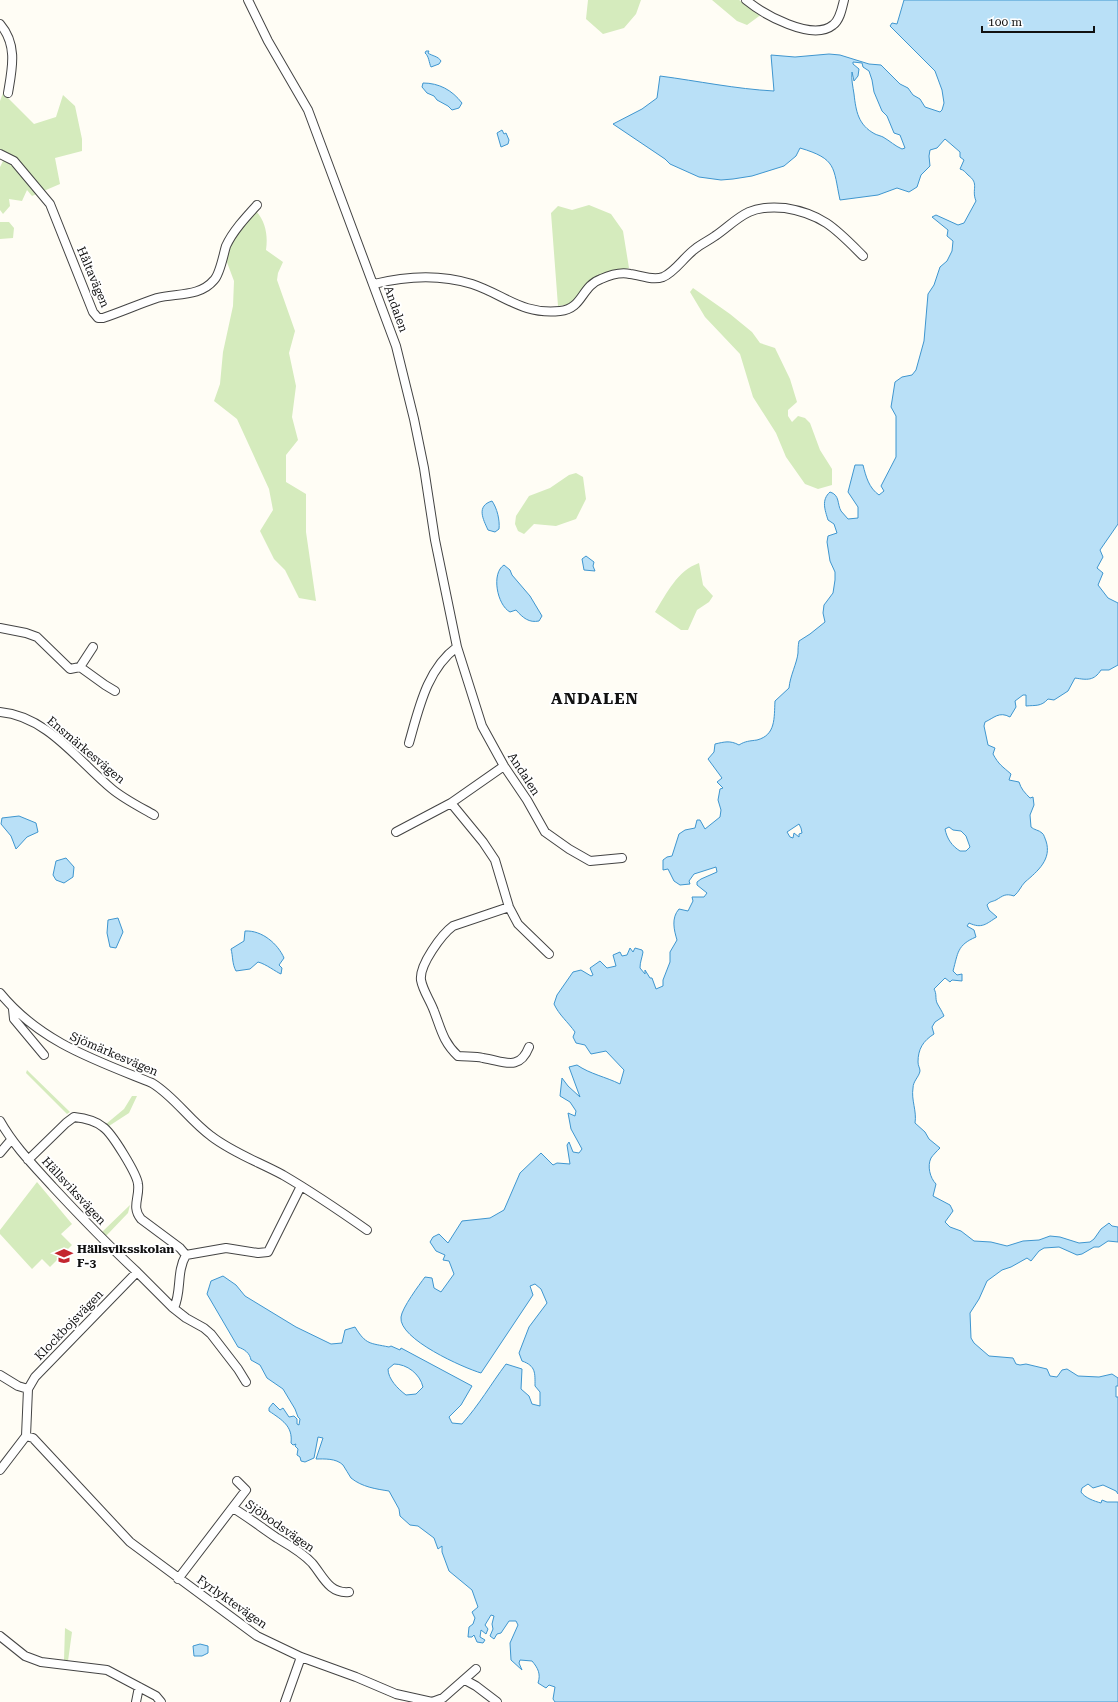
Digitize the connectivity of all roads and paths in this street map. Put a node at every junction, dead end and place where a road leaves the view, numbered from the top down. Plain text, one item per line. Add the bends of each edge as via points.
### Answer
1 (248, 0) edge
2 (746, 0) edge
3 (844, 0) edge
4 (0, 24) edge
5 (8, 93) dead end
6 (0, 154) edge
7 (258, 205) dead end
8 (863, 256) dead end
9 (374, 284) junction
10 (0, 628) edge
11 (93, 647) dead end
12 (457, 647) junction
13 (80, 667) junction
14 (115, 691) dead end
15 (0, 712) edge
16 (409, 743) dead end
17 (504, 766) junction
18 (451, 803) junction
19 (154, 815) dead end
20 (396, 832) dead end
21 (622, 858) dead end
22 (509, 907) junction
23 (548, 954) dead end
24 (0, 993) edge
25 (13, 1009) junction
26 (529, 1047) dead end
27 (44, 1055) dead end
28 (0, 1121) edge
29 (11, 1140) junction
30 (0, 1153) edge
31 (28, 1160) junction
32 (301, 1186) junction
33 (367, 1230) dead end
34 (186, 1255) junction
35 (137, 1272) junction
36 (174, 1308) junction
37 (0, 1375) edge
38 (246, 1382) dead end
39 (28, 1389) junction
40 (26, 1436) junction
41 (0, 1470) edge
42 (237, 1481) dead end
43 (233, 1508) junction
44 (178, 1579) junction
45 (349, 1592) dead end
46 (0, 1636) edge
47 (301, 1657) junction
48 (476, 1669) dead end
49 (465, 1680) junction
50 (139, 1687) junction
51 (136, 1702) edge
52 (161, 1702) edge
53 (285, 1702) edge
54 (497, 1702) edge

1 - 9 street, Andalen via 268,41 308,110
2 - 3 street via 784,23 809,31 822,30 833,25 840,16
4 - 5 street via 8,36 13,53
6 - 7 street, Håltavägen via 14,162 50,204 93,314 98,318 157,298 187,294 205,288 219,273 227,245 244,218
8 - 9 street via 820,218 802,211 766,208 750,211 742,216 695,248 665,276 652,278 623,273 600,279 588,287 576,306 568,310 544,312 528,309 472,284 441,278 405,278
9 - 12 street, Andalen via 396,346 414,419
10 - 13 street via 34,635 70,669
11 - 13 street
12 - 16 street via 442,660 429,681
12 - 17 street, Andalen via 482,726
13 - 14 street
15 - 19 street, Ensmärkesvägen via 24,718 38,725 55,737 113,790
17 - 18 street
17 - 21 street, Andalen via 545,832 590,861
18 - 20 street
18 - 22 street via 495,860
22 - 23 street via 518,924
22 - 26 street via 447,930 424,965 421,978 440,1032 449,1048 458,1056 518,1062
24 - 25 street, Sjömärkesvägen
25 - 27 street via 14,1019
25 - 32 street, Sjömärkesvägen via 60,1044 164,1090 210,1135 229,1148
28 - 29 street, Hällsviksvägen
29 - 30 street
29 - 31 street, Hällsviksvägen
31 - 34 street via 74,1117 103,1126 137,1178 137,1214
31 - 35 street, Hällsviksvägen via 83,1220
32 - 33 street, Sjömärkesvägen
32 - 34 street via 268,1252 226,1248
34 - 36 street via 181,1264 179,1298
35 - 36 street, Hällsviksvägen
35 - 39 street, Klockbojsvägen via 35,1377
36 - 38 street, Hällsviksvägen via 211,1334
37 - 39 street
39 - 40 street
40 - 41 street
40 - 44 street, Fyrlyktevägen via 33,1438 130,1542
42 - 43 street, Sjöbodsvägen via 246,1490
43 - 44 street, Sjöbodsvägen
43 - 45 street, Sjöbodsvägen via 300,1552 333,1589 338,1592
44 - 47 street, Fyrlyktevägen via 257,1636
46 - 50 street via 25,1656 40,1662 107,1670
47 - 49 street, Fyrlyktevägen via 351,1674 396,1694 432,1702 443,1698
47 - 53 street
48 - 49 street, Fyrlyktevägen
49 - 54 street
50 - 51 street
50 - 52 street via 156,1696

